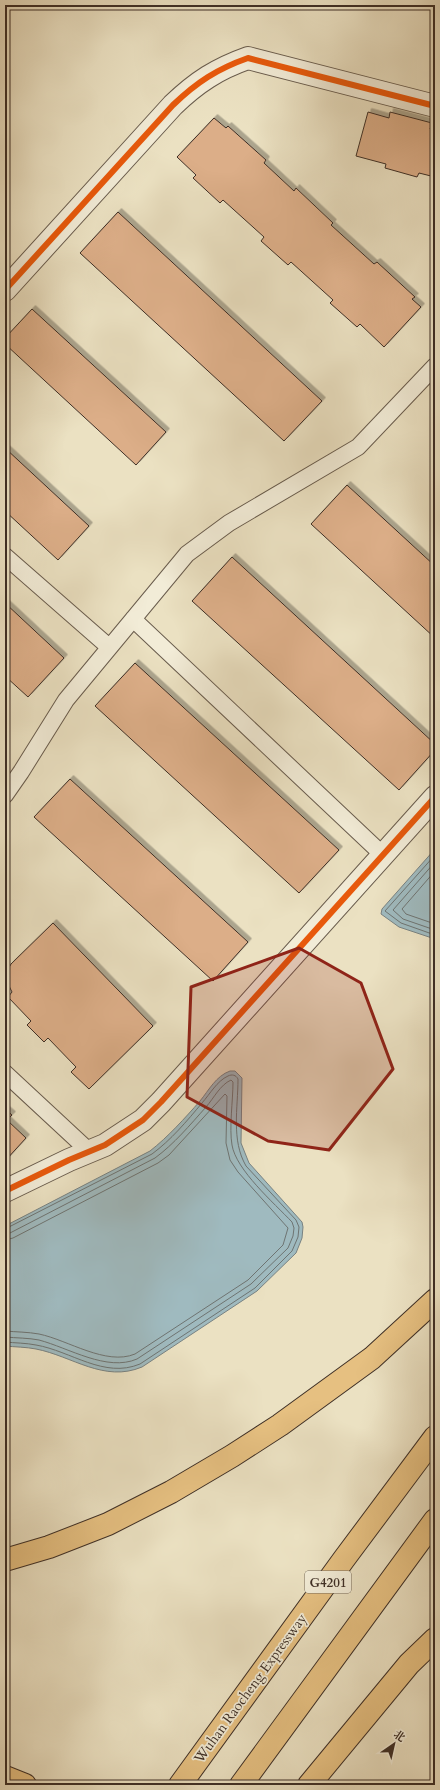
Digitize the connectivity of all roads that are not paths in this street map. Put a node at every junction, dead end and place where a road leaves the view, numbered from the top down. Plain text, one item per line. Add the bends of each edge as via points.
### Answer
1 (435, 106) edge
2 (5, 290) edge
3 (435, 366) edge
4 (5, 556) edge
5 (133, 619) junction
6 (109, 647) junction
7 (5, 795) edge
8 (435, 797) edge
9 (383, 854) junction
10 (5, 1073) edge
11 (90, 1152) junction
12 (5, 1191) edge
13 (435, 1300) edge
14 (435, 1437) edge
15 (435, 1520) edge
16 (5, 1560) edge
17 (435, 1638) edge
18 (5, 1777) edge
19 (25, 1785) edge
20 (180, 1785) edge
21 (241, 1785) edge
22 (309, 1785) edge

1 - 2 street via 248,58 228,66 208,76 173,105
3 - 5 lane via 358,447 229,523 187,554
4 - 6 lane
5 - 6 lane
5 - 9 lane
6 - 7 lane via 66,700
8 - 9 street
9 - 11 street via 161,1102 143,1120 122,1135
10 - 11 lane
11 - 12 street
13 - 16 highway via 372,1358 280,1425 232,1456 171,1492 108,1524 49,1547
14 - 20 highway, Wuhan Raocheng Expressway / G4201
15 - 21 highway
17 - 22 highway via 409,1664
18 - 19 highway

